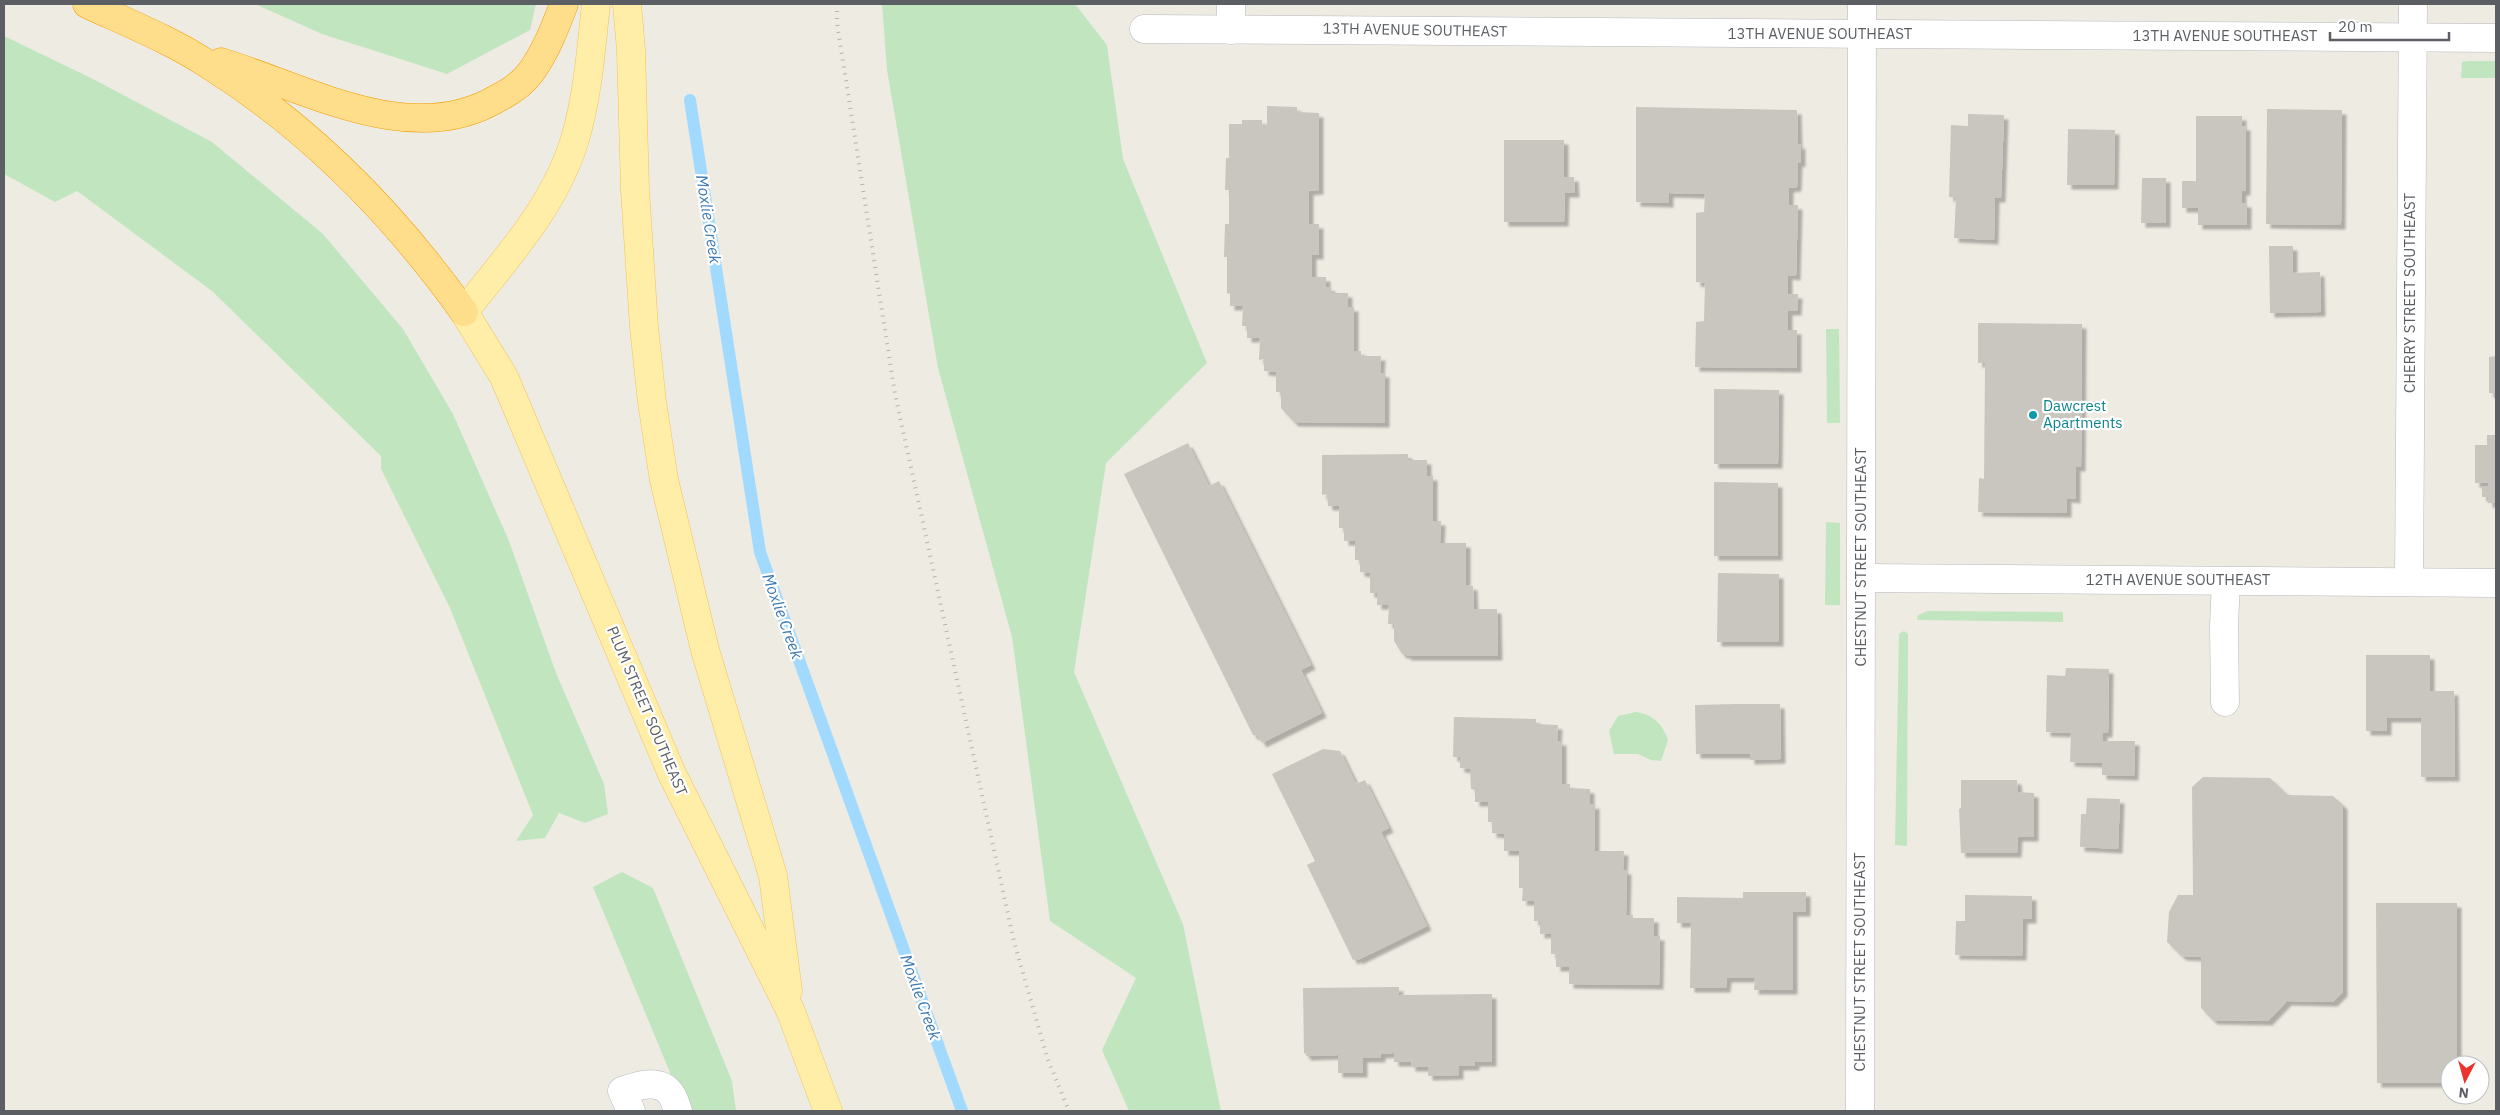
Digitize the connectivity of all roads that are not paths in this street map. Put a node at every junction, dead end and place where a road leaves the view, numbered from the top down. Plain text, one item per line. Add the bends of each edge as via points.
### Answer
1 (87, 4) edge
2 (564, 4) edge
3 (596, 4) edge
4 (627, 4) edge
5 (1862, 4) edge
6 (2413, 4) edge
7 (1231, 17) edge
8 (1144, 29) dead end
9 (1861, 34) junction
10 (2412, 38) junction
11 (2496, 38) edge
12 (183, 50) junction
13 (464, 312) junction
14 (1860, 578) junction
15 (2226, 581) junction
16 (2409, 582) junction
17 (2496, 582) edge
18 (2225, 702) dead end
19 (791, 1012) junction
20 (824, 1109) edge
21 (631, 1111) edge
22 (678, 1111) edge
23 (1860, 1111) edge

1 - 12 highway
2 - 12 highway via 548,45 530,74 489,104 447,117 397,118 329,100
3 - 13 main road via 588,82 575,140 562,171 535,221
4 - 19 main road via 644,328 664,480 705,650 773,876
5 - 9 street, CHESTNUT STREET SOUTHEAST
6 - 10 street, CHERRY STREET SOUTHEAST
7 - 8 street, 13TH AVENUE SOUTHEAST
7 - 9 street, 13TH AVENUE SOUTHEAST
9 - 10 street, 13TH AVENUE SOUTHEAST
9 - 14 street, CHESTNUT STREET SOUTHEAST
10 - 11 street, 13TH AVENUE SOUTHEAST
10 - 16 street, CHERRY STREET SOUTHEAST
12 - 13 highway via 268,104 319,146 364,190 431,266
13 - 19 main road, PLUM STREET SOUTHEAST via 504,377 672,774
14 - 15 street, 12TH AVENUE SOUTHEAST
14 - 23 street, CHESTNUT STREET SOUTHEAST
15 - 16 street, 12TH AVENUE SOUTHEAST
15 - 18 street
16 - 17 street, 12TH AVENUE SOUTHEAST
19 - 20 main road, PLUM STREET SOUTHEAST
21 - 22 street via 622,1091 643,1083 670,1092

